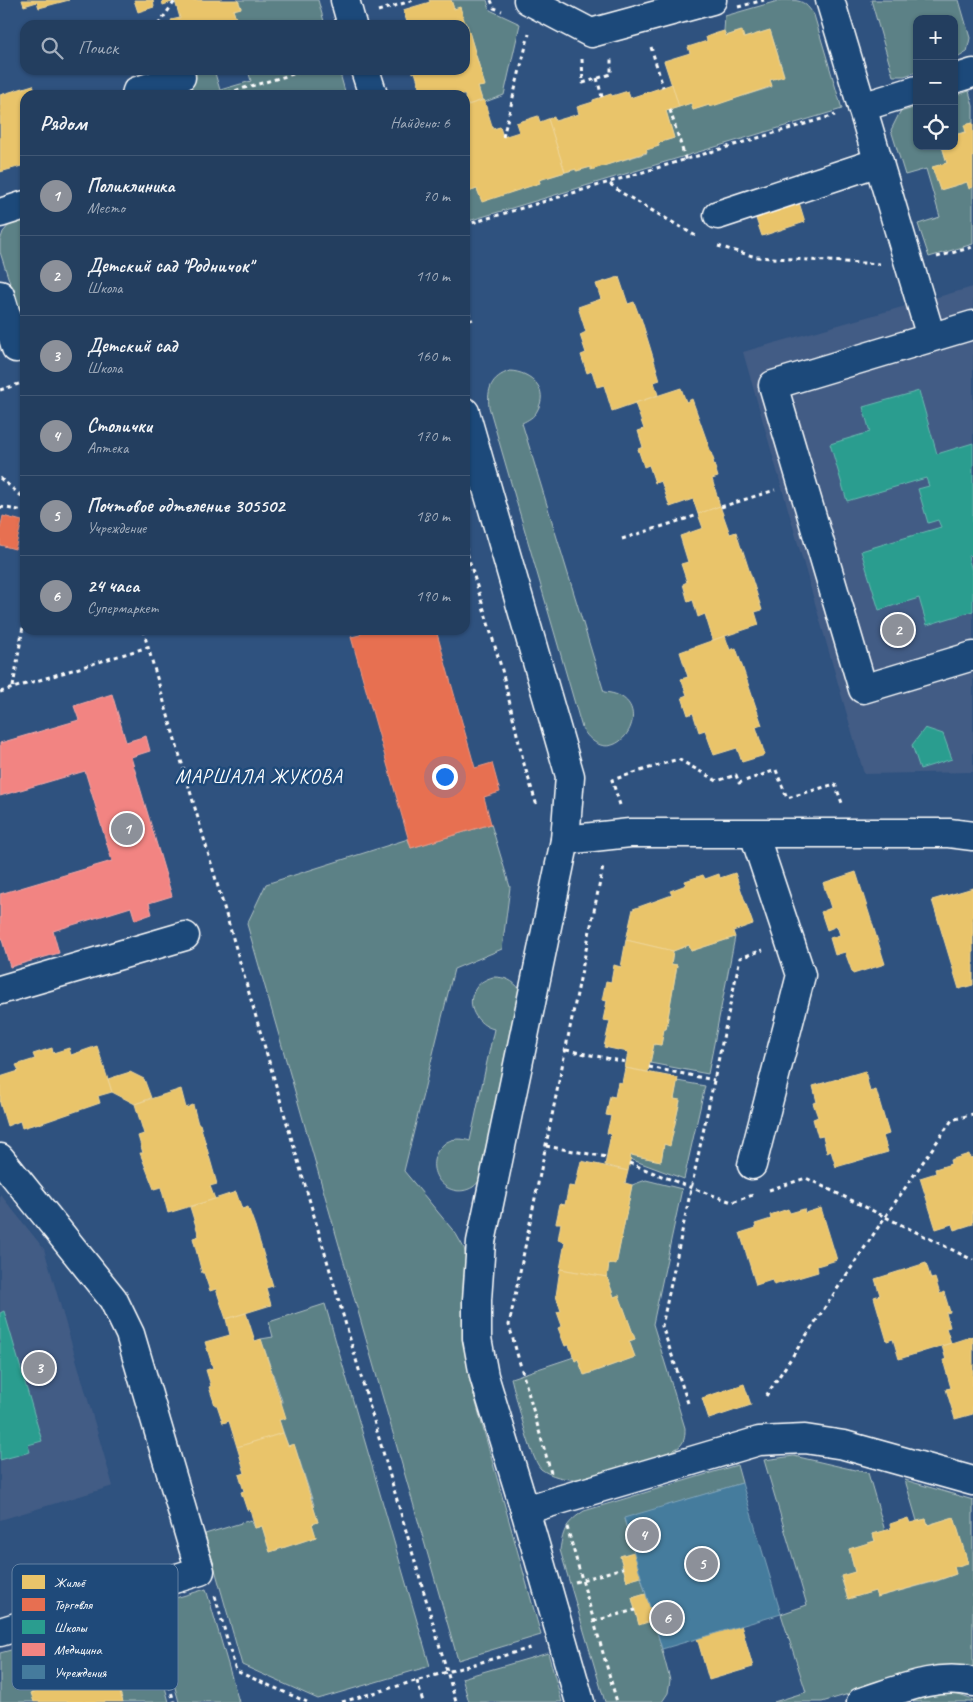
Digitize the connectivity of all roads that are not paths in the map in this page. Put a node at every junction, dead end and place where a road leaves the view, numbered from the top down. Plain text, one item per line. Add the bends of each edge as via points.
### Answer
1 (344, 0) edge
2 (712, 0) edge
3 (830, 0) edge
4 (539, 6) edge
5 (361, 19) edge
6 (973, 73) edge
7 (367, 75) edge
8 (181, 77) dead end
9 (958, 78) edge
10 (141, 90) edge
11 (371, 90) edge
12 (913, 91) edge
13 (850, 110) junction
14 (879, 162) junction
15 (20, 207) edge
16 (0, 213) edge
17 (718, 215) dead end
18 (0, 295) edge
19 (973, 325) edge
20 (930, 337) junction
21 (14, 348) edge
22 (470, 429) edge
23 (973, 656) edge
24 (754, 834) junction
25 (973, 836) edge
26 (565, 840) junction
27 (185, 936) dead end
28 (0, 990) edge
29 (0, 1158) edge
30 (752, 1165) dead end
31 (973, 1481) edge
32 (525, 1510) junction
33 (178, 1577) edge
34 (12, 1628) edge
35 (0, 1632) edge
36 (973, 1682) edge
37 (580, 1702) edge
38 (861, 1702) edge

1 - 5 street
2 - 4 street via 591,33
3 - 13 street
6 - 9 street
7 - 11 street
8 - 10 street
12 - 13 street
13 - 14 street
14 - 17 street
14 - 20 street
15 - 16 street
18 - 21 street
19 - 20 street
20 - 23 street via 773,385 863,689
22 - 26 street via 570,776
24 - 25 street via 949,833
24 - 26 street via 630,833
24 - 30 street via 801,975
26 - 32 street via 481,1242 477,1300 477,1338 484,1376
27 - 28 street
29 - 33 street via 113,1299 130,1334 200,1571
31 - 32 street via 844,1445 805,1439 766,1440
32 - 37 street
34 - 35 street
36 - 38 street via 934,1680

